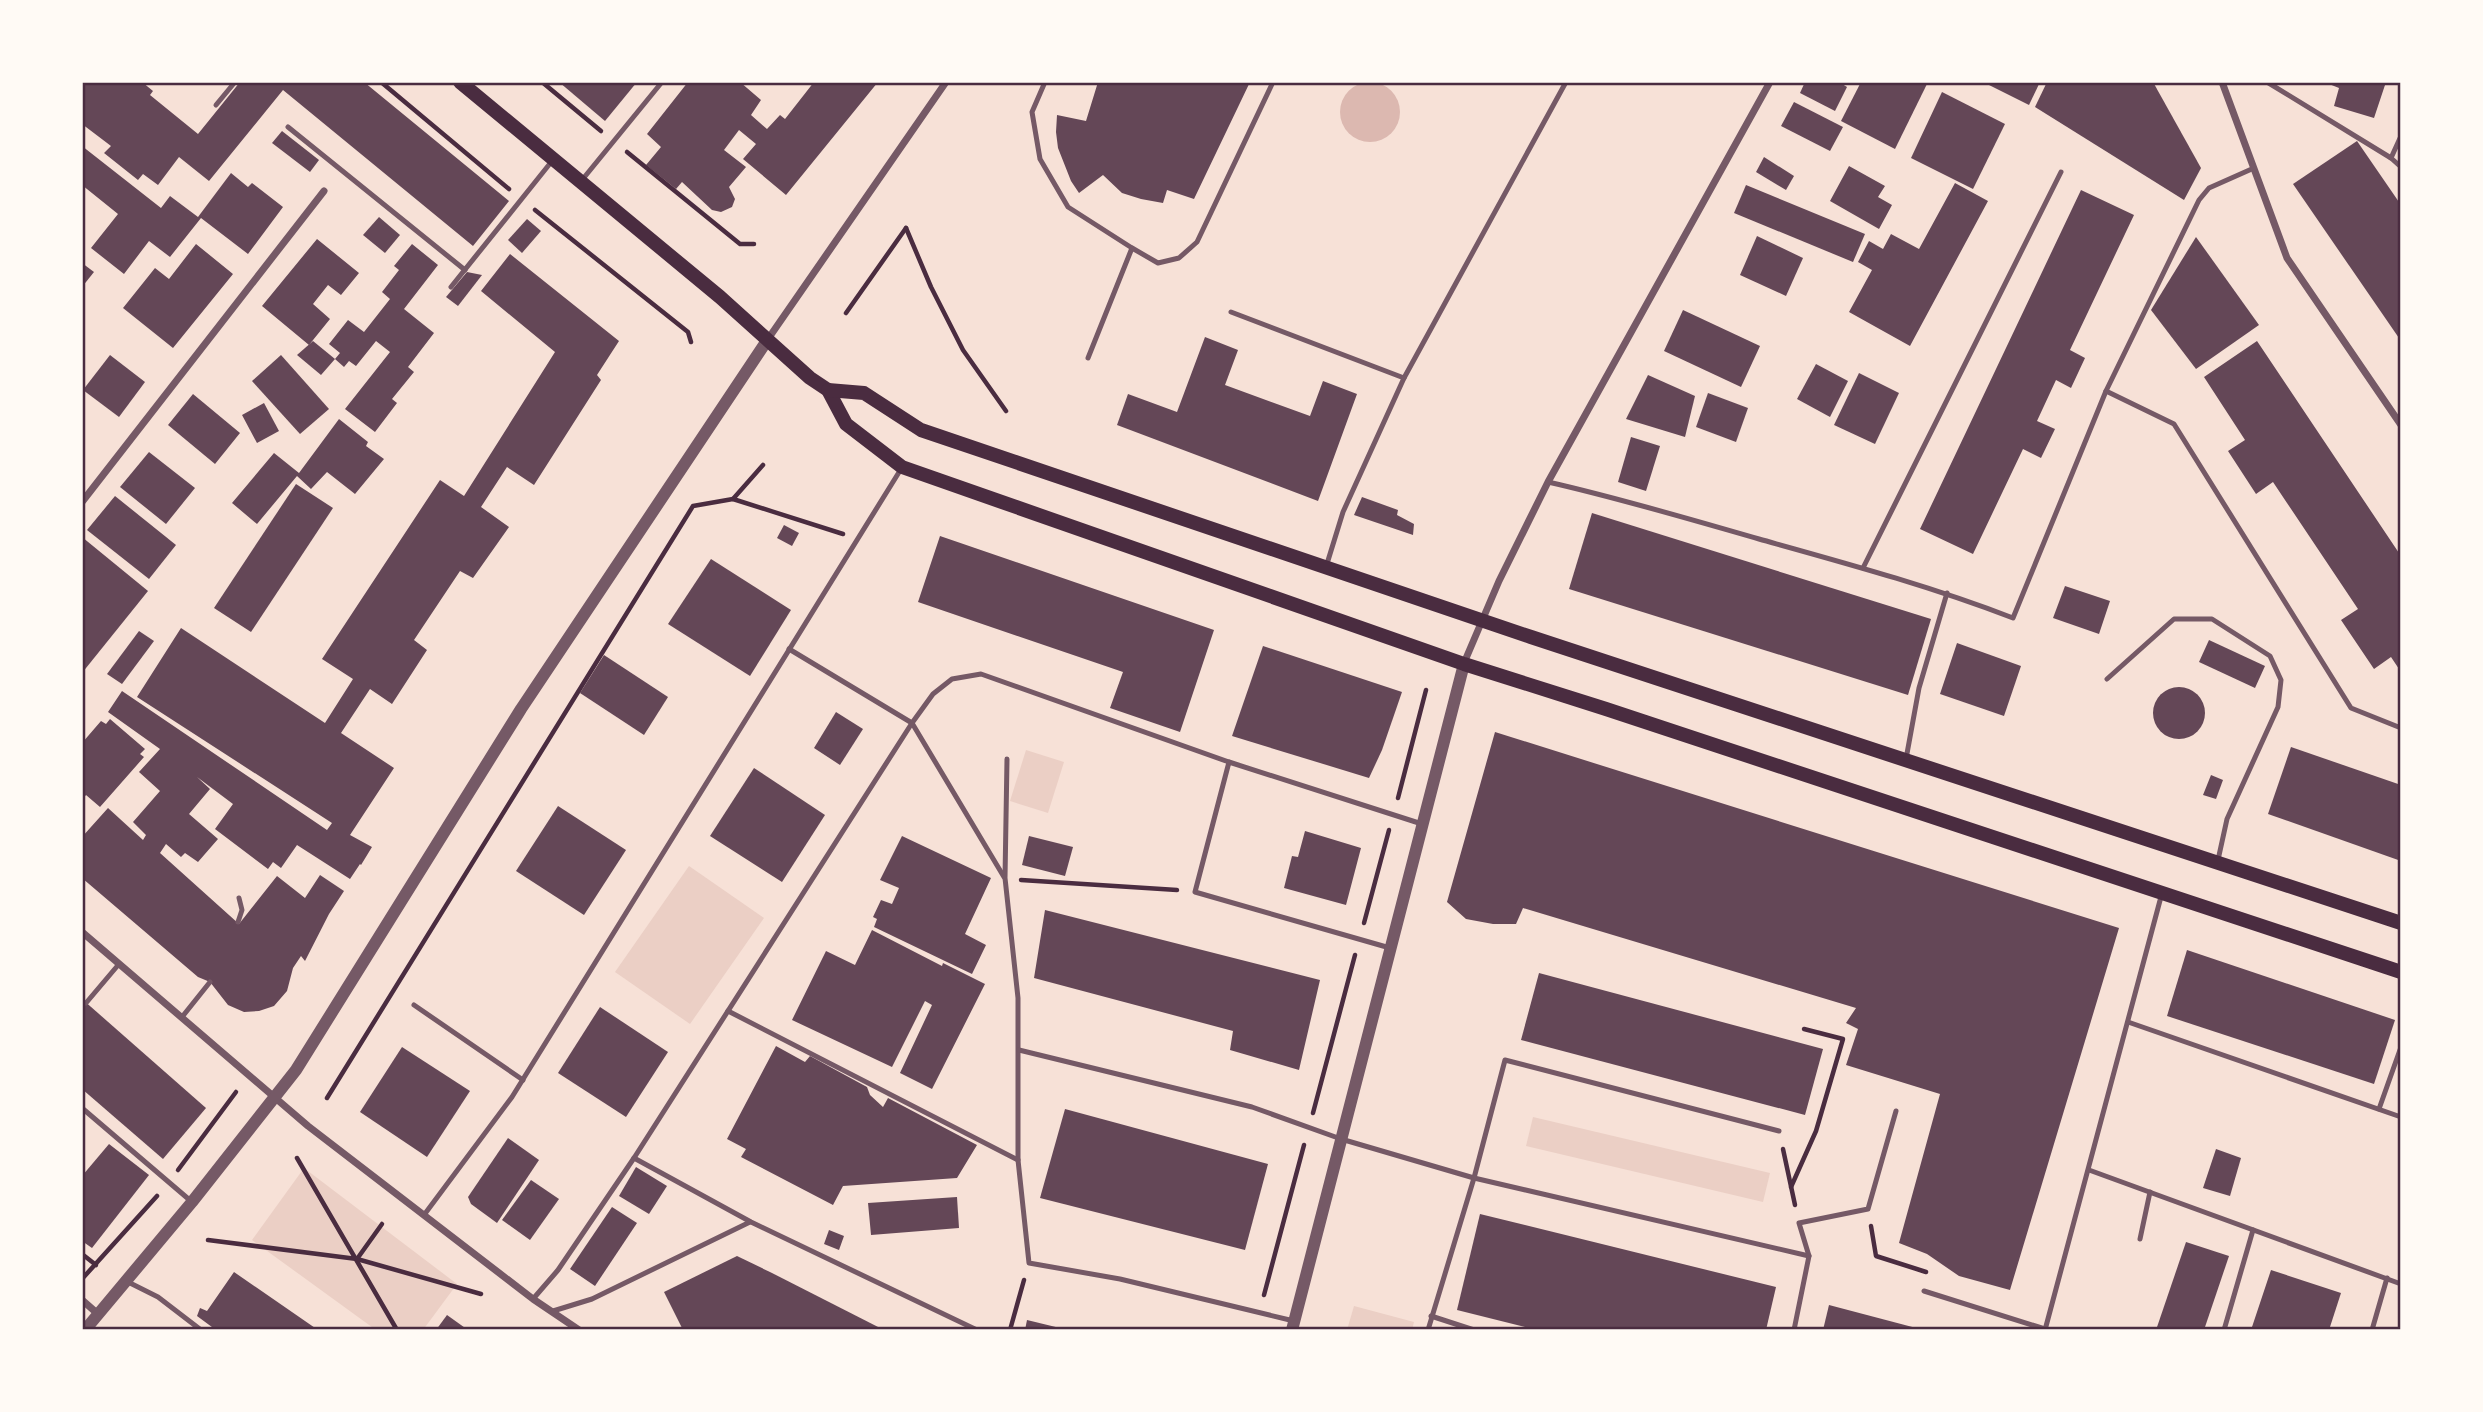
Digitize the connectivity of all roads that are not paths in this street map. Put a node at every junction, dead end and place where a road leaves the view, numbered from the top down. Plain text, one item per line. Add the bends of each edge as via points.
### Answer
1 (235, 82) edge
2 (460, 82) edge
3 (662, 82) edge
4 (946, 82) edge
5 (1045, 82) edge
6 (1273, 82) edge
7 (1566, 82) edge
8 (1770, 82) edge
9 (2222, 82) edge
10 (2267, 82) edge
11 (216, 105) dead end
12 (288, 127) dead end
13 (2401, 136) edge
14 (2390, 158) junction
15 (553, 159) junction
16 (2401, 167) edge
17 (2254, 168) junction
18 (2061, 172) dead end
19 (580, 181) junction
20 (324, 191) dead end
21 (1132, 248) junction
22 (465, 270) junction
23 (452, 287) dead end
24 (1231, 312) dead end
25 (768, 339) junction
26 (1088, 358) dead end
27 (1404, 379) junction
28 (828, 390) junction
29 (2106, 391) junction
30 (2401, 425) edge
31 (902, 467) junction
32 (1548, 482) junction
33 (82, 502) edge
34 (1325, 567) junction
35 (1863, 568) junction
36 (1947, 593) junction
37 (1482, 621) junction
38 (789, 649) junction
39 (1464, 664) junction
40 (2107, 679) dead end
41 (912, 723) junction
42 (2401, 728) edge
43 (1007, 759) dead end
44 (1906, 760) junction
45 (1229, 762) junction
46 (1422, 824) junction
47 (2217, 863) junction
48 (1005, 878) junction
49 (2162, 893) junction
50 (239, 898) dead end
51 (238, 922) dead end
52 (2401, 923) edge
53 (82, 932) edge
54 (1390, 949) junction
55 (119, 964) junction
56 (2401, 972) edge
57 (210, 982) dead end
58 (86, 1003) dead end
59 (414, 1005) dead end
60 (728, 1011) junction
61 (182, 1017) junction
62 (2128, 1022) junction
63 (2401, 1046) edge
64 (1019, 1050) junction
65 (523, 1080) junction
66 (275, 1097) junction
67 (82, 1108) edge
68 (2379, 1109) junction
69 (1896, 1111) dead end
70 (2401, 1117) edge
71 (1779, 1131) road end
72 (1341, 1139) junction
73 (634, 1158) junction
74 (1018, 1160) junction
75 (2089, 1170) junction
76 (1475, 1178) junction
77 (2150, 1192) junction
78 (192, 1202) junction
79 (424, 1215) junction
80 (751, 1222) junction
81 (2253, 1230) junction
82 (2140, 1239) dead end
83 (1809, 1256) junction
84 (2387, 1278) junction
85 (126, 1282) junction
86 (2401, 1284) edge
87 (1924, 1291) dead end
88 (533, 1299) junction
89 (82, 1300) edge
90 (552, 1311) junction
91 (98, 1314) junction
92 (1432, 1316) junction
93 (1293, 1326) edge
94 (85, 1330) edge
95 (201, 1330) edge
96 (579, 1330) edge
97 (977, 1330) edge
98 (1428, 1330) edge
99 (1474, 1330) edge
100 (1794, 1330) edge
101 (2045, 1330) edge
102 (2224, 1330) edge
103 (2372, 1330) edge

1 - 11 lane
2 - 15 main road
3 - 19 lane
4 - 25 street
5 - 21 lane via 1032,112 1040,159 1068,207
6 - 21 lane via 1197,242 1180,258 1158,263
7 - 27 lane
8 - 32 street
9 - 17 street
10 - 14 lane
12 - 22 lane
13 - 14 lane
14 - 16 lane
15 - 19 main road
15 - 22 lane
17 - 29 lane via 2209,188 2199,200
17 - 30 street via 2287,258
18 - 35 lane
19 - 25 main road
20 - 33 street
21 - 26 lane
22 - 23 lane
24 - 27 lane
25 - 28 main road
25 - 66 street via 521,709
27 - 34 lane via 1343,512
28 - 31 main road via 846,424
28 - 34 main road via 863,393 921,430
29 - 36 lane via 2013,618
29 - 42 lane via 2174,424 2351,708
31 - 38 lane
31 - 39 main road
32 - 35 lane
32 - 37 street
34 - 37 main road
35 - 36 lane
36 - 44 lane via 1919,688
37 - 39 street
37 - 44 main road
38 - 41 lane
38 - 65 lane
39 - 46 street
39 - 49 main road
40 - 47 lane via 2174,619 2212,619 2270,656 2281,680 2278,707 2227,819
41 - 45 lane via 951,678 981,674
41 - 48 lane
41 - 60 lane
43 - 48 lane
44 - 47 main road
45 - 46 lane
45 - 54 lane via 1195,892
46 - 54 street
47 - 52 main road
48 - 64 lane
49 - 56 main road
49 - 62 lane
50 - 51 lane
53 - 55 street
54 - 72 street
55 - 58 lane
55 - 61 street
57 - 61 lane
59 - 65 lane
60 - 73 lane
60 - 74 lane
61 - 66 street
62 - 68 lane
62 - 75 lane
63 - 68 lane
64 - 72 lane via 1252,1107
64 - 74 lane
65 - 79 lane
66 - 78 street
66 - 79 street
67 - 78 lane
68 - 70 lane
69 - 83 lane via 1868,1209 1799,1223
71 - 76 lane via 1505,1060
72 - 76 lane
72 - 93 street
73 - 80 lane
73 - 88 lane
74 - 93 lane via 1029,1263 1259,1312
75 - 77 lane
75 - 101 lane
76 - 83 lane
76 - 92 lane
77 - 81 lane
77 - 82 lane
78 - 85 street
79 - 88 street
80 - 90 lane via 592,1299
80 - 97 lane
81 - 84 lane
81 - 102 lane
83 - 100 lane
84 - 86 lane
84 - 103 lane
85 - 91 street
85 - 95 lane via 158,1297
87 - 101 lane
88 - 90 street
89 - 91 street
90 - 96 street
91 - 94 street
92 - 98 lane
92 - 99 lane

